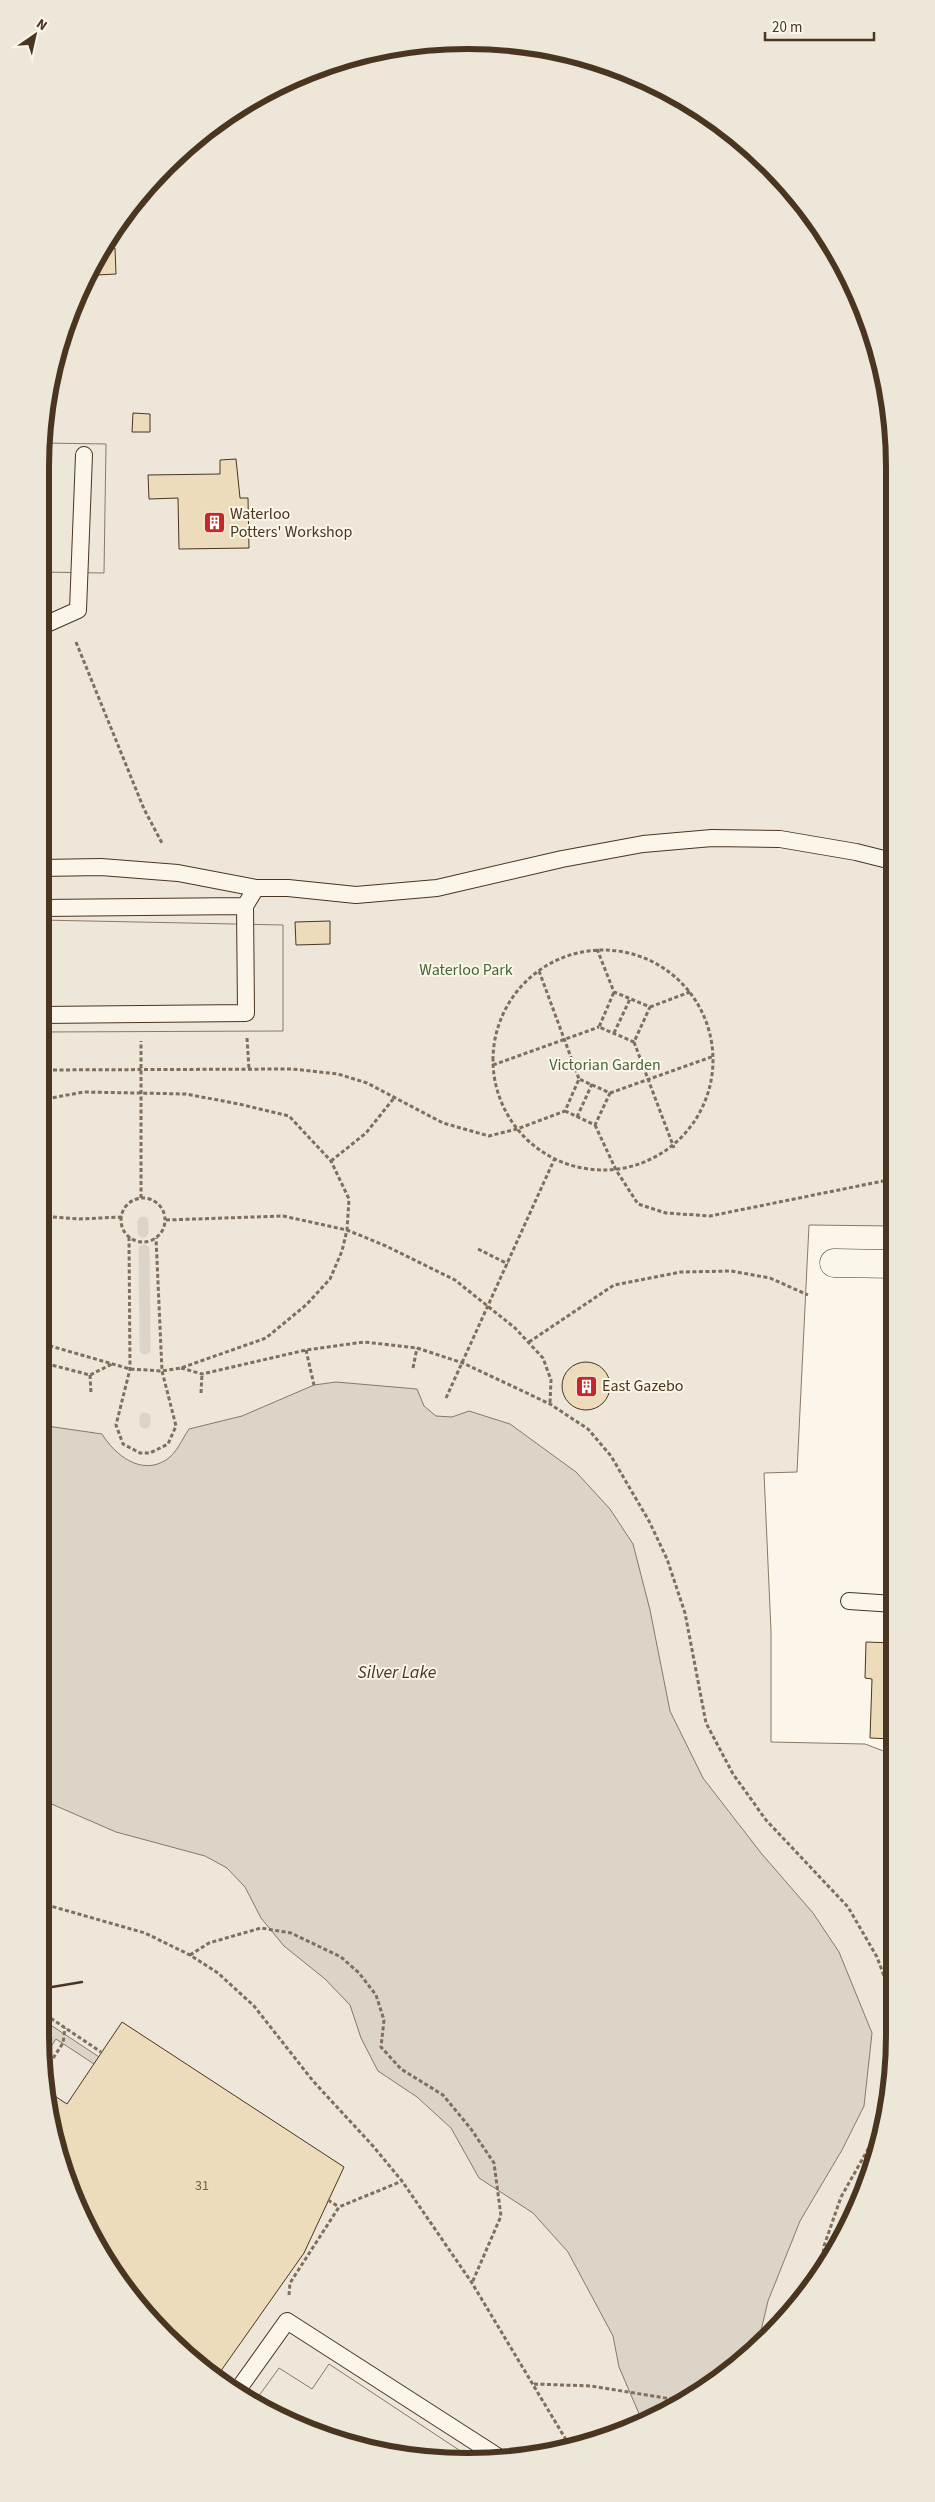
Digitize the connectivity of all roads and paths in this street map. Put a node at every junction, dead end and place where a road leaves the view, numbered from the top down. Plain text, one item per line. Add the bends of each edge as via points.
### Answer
1 (84, 455) dead end
2 (62, 617) junction
3 (49, 623) edge
4 (886, 860) edge
5 (49, 868) edge
6 (178, 873) junction
7 (256, 888) junction
8 (244, 906) junction
9 (49, 908) edge
10 (597, 949) junction
11 (540, 971) junction
12 (614, 992) junction
13 (690, 992) junction
14 (630, 999) junction
15 (650, 1007) junction
16 (49, 1015) edge
17 (599, 1027) junction
18 (614, 1033) junction
19 (565, 1038) junction
20 (634, 1042) junction
21 (714, 1056) junction
22 (493, 1065) junction
23 (49, 1070) edge
24 (142, 1071) junction
25 (579, 1079) junction
26 (648, 1080) junction
27 (592, 1084) junction
28 (141, 1093) junction
29 (610, 1093) junction
30 (49, 1098) edge
31 (394, 1098) junction
32 (564, 1111) junction
33 (577, 1117) junction
34 (595, 1125) junction
35 (517, 1129) junction
36 (674, 1148) junction
37 (554, 1160) junction
38 (331, 1161) junction
39 (616, 1170) junction
40 (886, 1180) edge
41 (141, 1198) junction
42 (49, 1217) edge
43 (122, 1217) junction
44 (166, 1220) junction
45 (347, 1230) junction
46 (129, 1237) junction
47 (156, 1238) junction
48 (478, 1249) dead end
49 (834, 1263) dead end
50 (508, 1264) junction
51 (886, 1264) edge
52 (808, 1295) dead end
53 (488, 1306) junction
54 (529, 1342) junction
55 (49, 1346) edge
56 (417, 1348) junction
57 (306, 1350) junction
58 (463, 1363) junction
59 (49, 1364) edge
60 (112, 1364) junction
61 (181, 1368) junction
62 (413, 1368) dead end
63 (130, 1369) junction
64 (162, 1371) junction
65 (202, 1374) junction
66 (90, 1375) junction
67 (314, 1385) dead end
68 (90, 1393) dead end
69 (201, 1393) dead end
70 (446, 1398) dead end
71 (550, 1404) junction
72 (849, 1601) dead end
73 (886, 1603) edge
74 (49, 1906) edge
75 (190, 1954) junction
76 (886, 1980) edge
77 (49, 2017) edge
78 (65, 2028) junction
79 (102, 2052) dead end
80 (50, 2063) edge
81 (872, 2141) edge
82 (402, 2182) junction
83 (328, 2200) dead end
84 (339, 2207) junction
85 (823, 2256) edge
86 (472, 2283) junction
87 (287, 2321) junction
88 (534, 2384) junction
89 (240, 2386) edge
90 (673, 2399) edge
91 (566, 2441) edge
92 (491, 2452) edge

1 - 2 lane via 78,610
2 - 3 lane
2 - 6 path via 76,641 144,809
4 - 7 lane via 780,839 712,838 643,844 437,888 396,893 356,895
5 - 6 lane via 101,867
6 - 7 lane
7 - 8 lane
8 - 9 lane
8 - 16 lane via 246,1013
10 - 11 path via 560,959
10 - 12 path
10 - 13 path via 639,956 676,977
11 - 19 path
11 - 22 path via 512,996 501,1017 494,1041
12 - 14 path
12 - 17 path
13 - 15 path
13 - 21 path via 703,1012
14 - 15 path
14 - 18 path
15 - 20 path
17 - 18 path
17 - 19 path
18 - 20 path
19 - 22 path
19 - 25 path
20 - 26 path
21 - 26 path
21 - 36 path via 712,1082 704,1106
22 - 35 path via 496,1088 504,1110
23 - 24 path
24 - 28 path
24 - 31 path via 292,1069 338,1074 367,1082
25 - 27 path
25 - 32 path
26 - 29 path
26 - 36 path
27 - 29 path
27 - 33 path
28 - 30 path via 84,1092
28 - 38 path via 186,1094 289,1116
28 - 41 path
29 - 34 path
31 - 35 path via 443,1123 489,1136
31 - 38 path via 366,1133
32 - 33 path
32 - 35 path
33 - 34 path
34 - 39 path
35 - 37 path via 534,1147
36 - 39 path via 646,1163
37 - 39 path via 584,1170
37 - 50 path
38 - 45 path via 349,1198
39 - 40 path via 638,1204 666,1213 710,1216
41 - 43 path via 128,1205
41 - 44 path via 160,1206
42 - 43 path
43 - 46 path via 124,1231
44 - 45 path via 283,1216
44 - 47 path
45 - 53 path via 455,1280
45 - 61 path via 330,1279 306,1306 266,1338
46 - 47 path via 142,1242
46 - 63 path
47 - 64 path
48 - 50 path
49 - 51 street
50 - 53 path
52 - 54 path via 770,1278 731,1271 681,1272 614,1285
53 - 54 path
53 - 58 path
54 - 71 path via 544,1358 551,1380
55 - 60 path
56 - 57 path via 364,1342
56 - 58 path
56 - 62 path
57 - 65 path
57 - 67 path
58 - 70 path
58 - 71 path
59 - 66 path
60 - 63 path
60 - 66 path
61 - 64 path
61 - 65 path
63 - 64 path
63 - 64 path via 116,1425 123,1444 140,1453 164,1447 176,1426
65 - 69 path
66 - 68 path
71 - 76 path via 588,1429 610,1456 667,1559 685,1613 706,1723 733,1774 766,1820 848,1907 877,1957
72 - 73 lane
74 - 75 path via 145,1933
75 - 82 path via 218,1973 254,2006 313,2081
75 - 86 path via 209,1943 261,1928 291,1933 341,1956 359,1973 376,1995 384,2020 381,2047 401,2069 443,2095 494,2163 501,2216
77 - 78 path
78 - 79 path
78 - 80 path via 63,2043
81 - 85 path via 841,2197
82 - 84 path
82 - 86 path
83 - 84 path
84 - 87 path via 290,2283
86 - 88 path
87 - 89 lane
87 - 92 lane
88 - 90 path via 591,2386
88 - 91 path

